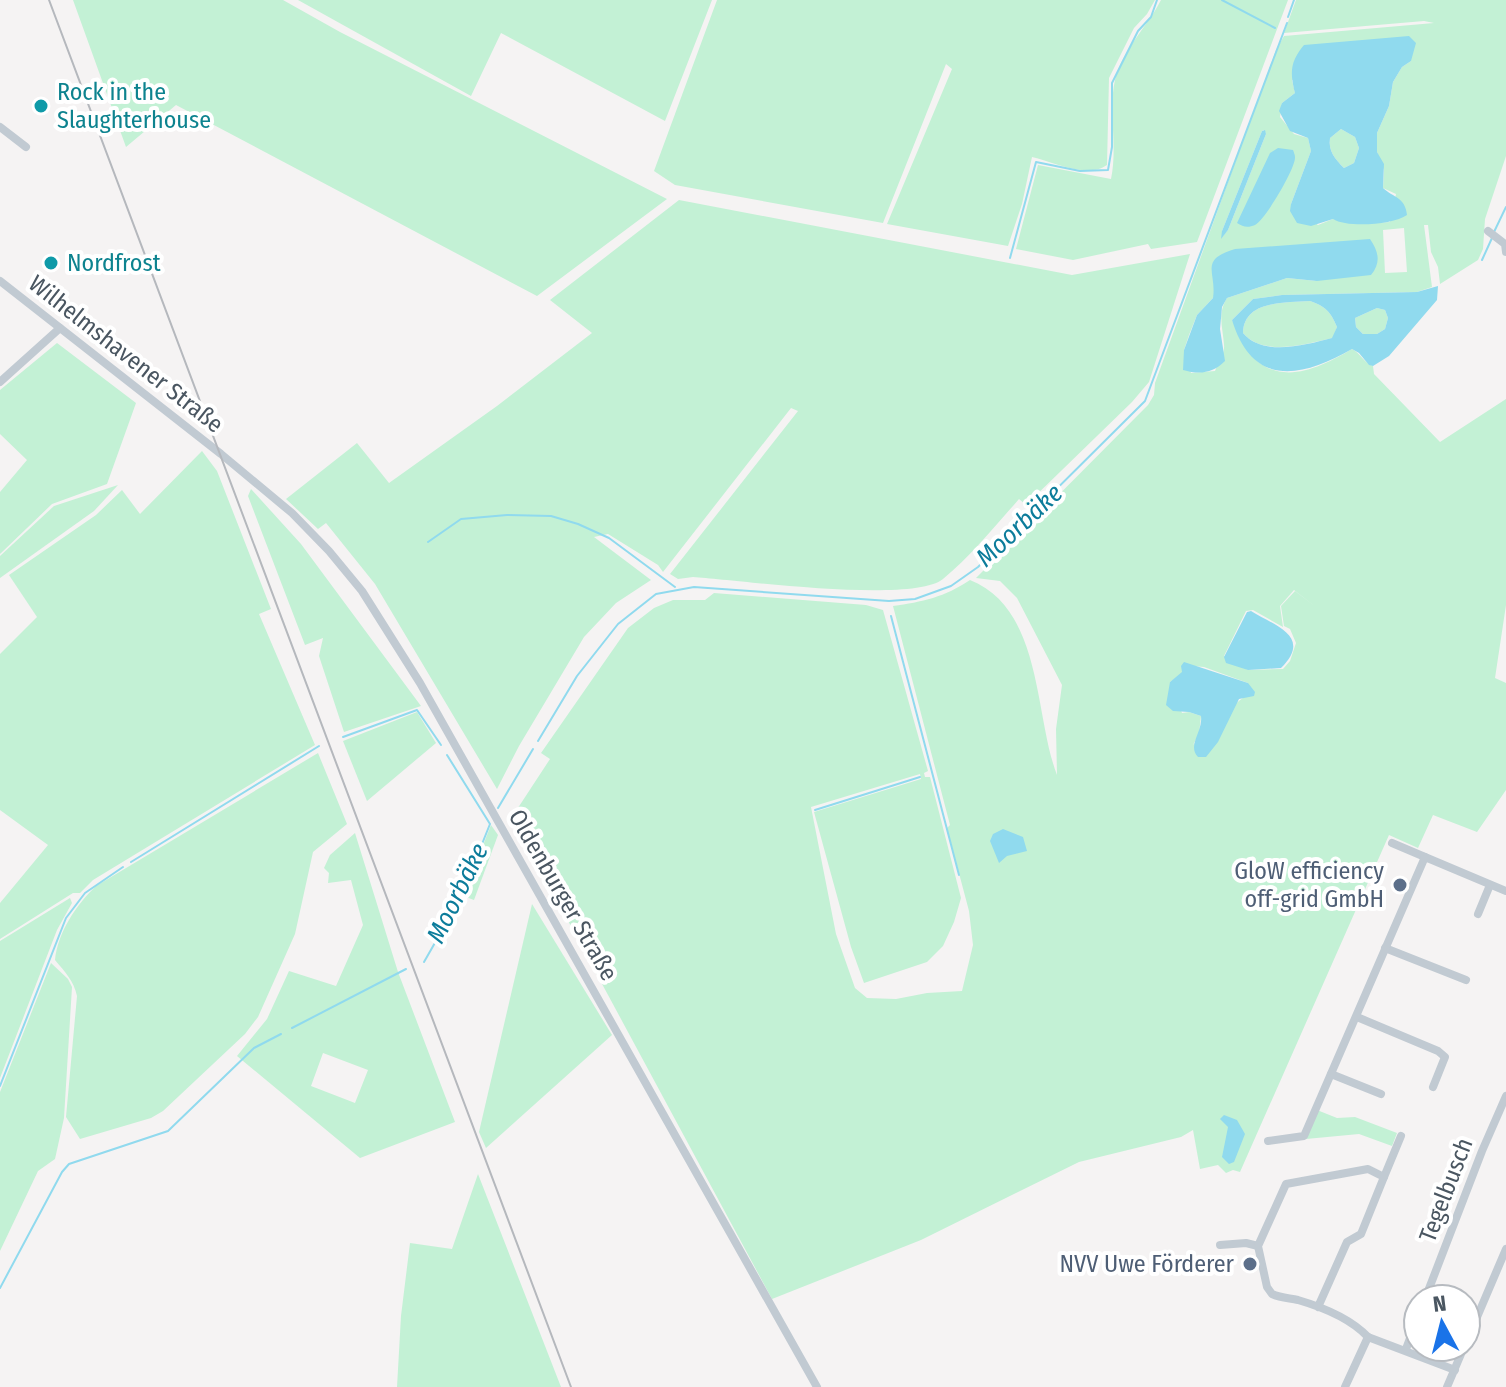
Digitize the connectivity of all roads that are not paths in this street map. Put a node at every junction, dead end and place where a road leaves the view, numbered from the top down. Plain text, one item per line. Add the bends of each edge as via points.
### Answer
1 (0, 127) edge
2 (26, 147) dead end
3 (1488, 231) dead end
4 (1506, 252) edge
5 (0, 281) edge
6 (60, 328) junction
7 (0, 382) edge
8 (226, 458) joint
9 (1392, 843) dead end
10 (1425, 857) junction
11 (1490, 885) junction
12 (1506, 891) edge
13 (1478, 914) dead end
14 (1385, 948) junction
15 (1466, 980) dead end
16 (1357, 1017) junction
17 (1331, 1074) junction
18 (1433, 1087) dead end
19 (1381, 1094) dead end
20 (1506, 1096) edge
21 (1401, 1136) dead end
22 (1268, 1141) dead end
23 (1384, 1177) junction
24 (1220, 1245) dead end
25 (1258, 1246) junction
26 (1506, 1249) edge
27 (1431, 1283) edge
28 (1482, 1305) edge
29 (1318, 1307) junction
30 (1368, 1337) junction
31 (1402, 1348) edge
32 (1439, 1363) edge
33 (1458, 1363) edge
34 (1455, 1370) junction
35 (817, 1387) edge
36 (1345, 1387) edge
37 (1447, 1387) edge

1 - 2 street
3 - 4 street via 1505,244
5 - 6 street, Wilhelmshavener Straße
6 - 7 street
6 - 8 street, Wilhelmshavener Straße
8 - 35 street, Oldenburger Straße via 321,543 382,619
9 - 10 street
10 - 11 street
10 - 14 street
11 - 12 street
11 - 13 street
14 - 15 street
14 - 16 street
16 - 17 street
16 - 18 street via 1445,1057
17 - 19 street
17 - 22 street via 1304,1136
20 - 27 street, Tegelbusch
21 - 23 street
23 - 25 street via 1368,1169 1286,1184
23 - 29 street via 1361,1234 1347,1242
24 - 25 street
25 - 29 street via 1272,1294
26 - 28 street
29 - 30 street via 1356,1325
30 - 31 street
30 - 36 street
32 - 34 street
33 - 34 street
34 - 37 street

